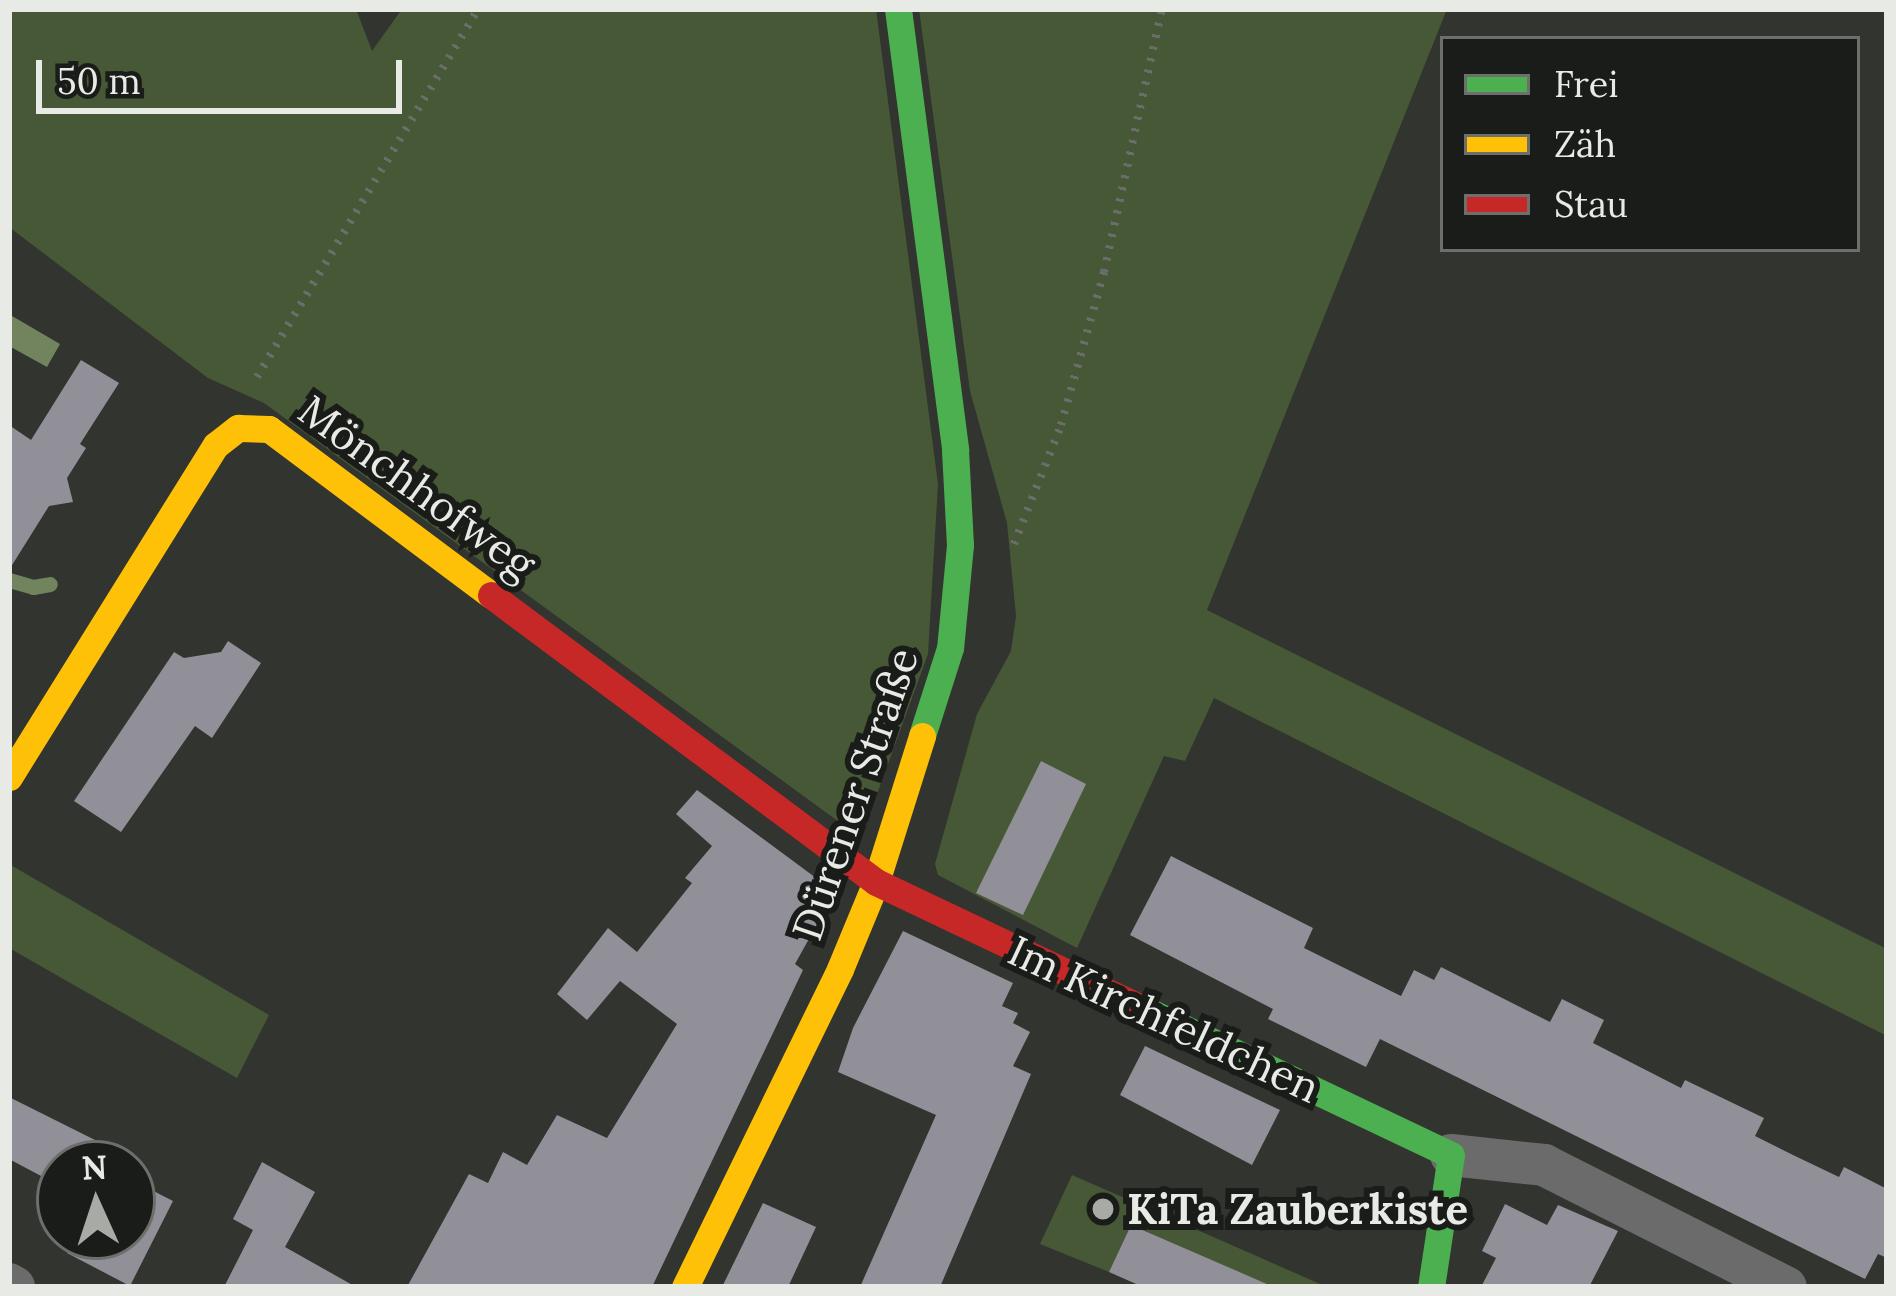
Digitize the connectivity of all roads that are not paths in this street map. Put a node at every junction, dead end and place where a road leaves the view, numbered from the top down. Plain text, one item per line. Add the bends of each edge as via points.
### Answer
1 (898, 9) edge
2 (9, 777) edge
3 (876, 882) junction
4 (1451, 1155) junction
5 (685, 1287) edge
6 (1431, 1287) edge
7 (1786, 1287) edge

1 - 3 street, Dürener Straße via 952,411 960,544 944,676
2 - 3 street, Mönchhofweg via 216,445 247,427 289,439
3 - 4 street, Im Kirchfeldchen
3 - 5 street, Dürener Straße
4 - 6 street
4 - 7 street, Im Kirchfeldchen via 1544,1166

